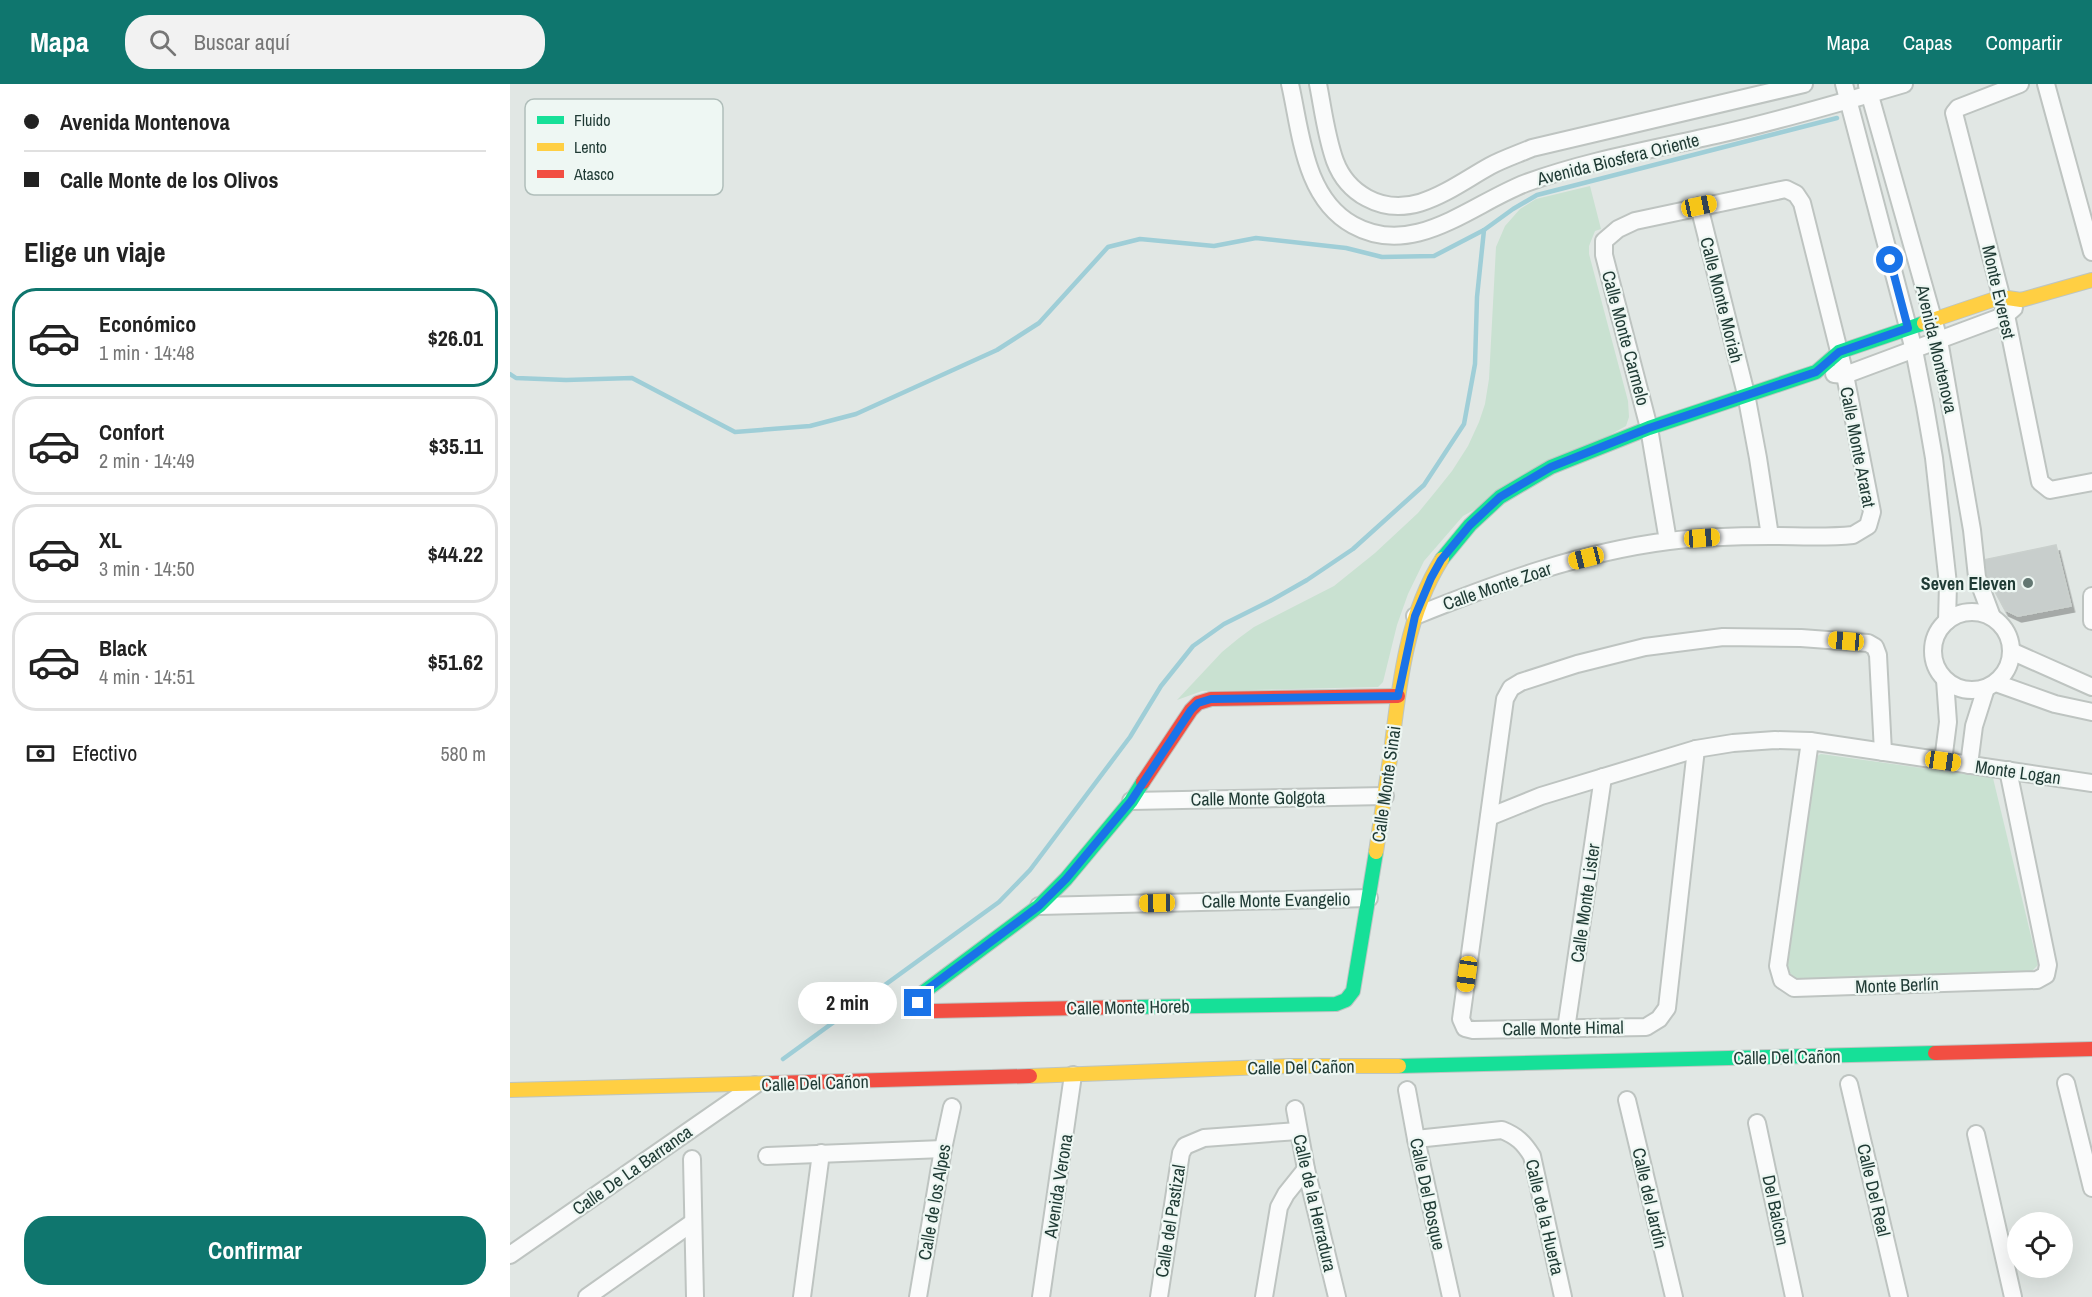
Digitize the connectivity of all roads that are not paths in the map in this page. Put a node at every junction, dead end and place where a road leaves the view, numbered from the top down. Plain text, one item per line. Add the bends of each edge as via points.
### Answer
1 (1290, 84) edge
2 (1318, 84) edge
3 (1804, 84) edge
4 (1904, 84) edge
5 (2020, 84) edge
6 (2046, 84) edge
7 (1868, 89) edge
8 (1846, 92) edge
9 (1699, 206) junction
10 (2092, 252) edge
11 (2092, 280) edge
12 (2001, 297) junction
13 (2021, 300) junction
14 (2006, 315) junction
15 (1933, 320) junction
16 (1908, 328) junction
17 (1939, 340) junction
18 (1914, 350) junction
19 (1839, 352) junction
20 (1816, 372) junction
21 (1845, 375) junction
22 (1746, 394) junction
23 (1649, 428) junction
24 (2092, 482) edge
25 (1864, 530) joint
26 (1770, 536) junction
27 (1668, 541) junction
28 (2092, 596) edge
29 (1415, 616) junction
30 (1992, 617) junction
31 (1947, 621) junction
32 (2092, 621) edge
33 (2011, 651) junction
34 (1945, 680) junction
35 (1991, 685) junction
36 (2092, 687) edge
37 (1398, 696) junction
38 (2092, 712) edge
39 (1810, 741) junction
40 (1696, 749) junction
41 (1883, 752) junction
42 (1943, 761) junction
43 (1969, 765) junction
44 (2008, 771) junction
45 (1603, 777) junction
46 (2092, 783) edge
47 (1385, 795) junction
48 (1131, 801) junction
49 (1489, 816) junction
50 (1369, 898) junction
51 (1039, 906) junction
52 (1341, 1003) joint
53 (1566, 1029) junction
54 (2092, 1049) edge
55 (1074, 1075) junction
56 (1849, 1083) dead end
57 (2066, 1083) dead end
58 (755, 1084) junction
59 (510, 1090) edge
60 (1407, 1090) dead end
61 (1628, 1100) dead end
62 (952, 1107) dead end
63 (1295, 1109) dead end
64 (1757, 1123) dead end
65 (1298, 1131) junction
66 (1976, 1134) dead end
67 (1416, 1139) junction
68 (943, 1149) junction
69 (821, 1154) junction
70 (767, 1156) dead end
71 (692, 1159) dead end
72 (1306, 1169) junction
73 (2092, 1188) edge
74 (692, 1223) junction
75 (510, 1255) edge
76 (587, 1297) edge
77 (695, 1297) edge
78 (801, 1297) edge
79 (918, 1297) edge
80 (1041, 1297) edge
81 (1159, 1297) edge
82 (1264, 1297) edge
83 (1337, 1297) edge
84 (1451, 1297) edge
85 (1563, 1297) edge
86 (1674, 1297) edge
87 (1794, 1297) edge
88 (1899, 1297) edge
89 (2013, 1297) edge

1 - 8 street, Avenida Biosfera Oriente via 1307,160 1323,198 1352,224 1390,235 1433,229 1515,187 1571,168 1721,134
2 - 3 street, Avenida Biosfera Oriente via 1329,140 1343,177 1355,192 1391,207 1420,204 1532,148
4 - 7 street, Avenida Biosfera Oriente
5 - 12 street, Monte Everest via 1961,106 1954,113
6 - 10 street
7 - 8 street, Avenida Biosfera Oriente
7 - 15 street, Avenida Montenova
8 - 16 street, Avenida Montenova
9 - 19 street, Calle Monte Ararat via 1791,190 1802,203
9 - 22 street, Calle Monte Moriah
9 - 23 street, Calle Monte Carmelo via 1624,225 1604,242 1604,255
11 - 13 street
12 - 13 street
12 - 14 street, Monte Everest
12 - 15 street
13 - 14 street
14 - 17 street
14 - 24 street, Monte Everest via 2040,482 2050,490
15 - 16 street
15 - 17 street, Avenida Montenova
16 - 18 street, Avenida Montenova
16 - 19 street
17 - 18 street
17 - 30 street, Avenida Montenova via 1977,577
18 - 21 street
18 - 31 street, Avenida Montenova via 1935,458 1948,584
19 - 20 street
19 - 21 street, Calle Monte Ararat
20 - 21 street
20 - 22 street, Calle Monte Sinai
21 - 25 street, Calle Monte Ararat via 1872,512 1871,522
22 - 23 street, Calle Monte Sinai
22 - 26 street, Calle Monte Moriah
23 - 27 street, Calle Monte Carmelo
23 - 29 street, Calle Monte Sinai via 1551,467 1500,497 1441,560
25 - 26 street, Calle Monte Zoar via 1843,536
26 - 27 street, Calle Monte Zoar
27 - 29 street, Calle Monte Zoar via 1548,568
28 - 32 street
29 - 37 street, Calle Monte Sinai
30 - 31 street via 1969,612
30 - 33 street via 2006,632
31 - 34 street via 1933,650 1938,671
33 - 35 street via 2004,674
33 - 36 street
34 - 35 street via 1964,690
34 - 42 street via 1948,722
35 - 38 street
35 - 43 street via 1974,726
37 - 47 street, Calle Monte Sinai
37 - 48 street via 1211,699 1198,703
39 - 40 street, Monte Logan via 1732,743
39 - 41 street, Monte Logan
39 - 44 street, Monte Berlín via 1778,966 1782,980 1794,988 2037,980 2046,975 2048,965
40 - 45 street, Monte Logan
40 - 53 street, Calle Monte Himal via 1667,1008 1646,1027
41 - 42 street, Monte Logan
41 - 49 street via 1878,655 1868,643 1723,638 1645,647 1577,664 1511,688 1505,699
42 - 43 street, Monte Logan
43 - 44 street, Monte Logan
44 - 46 street, Monte Logan
45 - 49 street, Monte Logan
45 - 53 street, Calle Monte Lister
47 - 48 street, Calle Monte Golgota
47 - 50 street, Calle Monte Sinai
48 - 51 street via 1088,855
49 - 53 street, Calle Monte Himal via 1461,1019 1465,1028 1473,1030
50 - 51 street, Calle Monte Evangelio
50 - 52 street, Calle Monte Sinai via 1353,991
51 - 52 street, Calle Monte Horeb via 921,994 921,1008 927,1011
54 - 55 street, Calle Del Cañon via 1288,1066
55 - 58 street, Calle Del Cañon
55 - 80 street, Avenida Verona
56 - 88 street, Calle Del Real
57 - 73 street
58 - 59 street, Calle Del Cañon
58 - 75 street, Calle De La Barranca
60 - 67 street, Calle Del Bosque
61 - 86 street, Calle del Jardín
62 - 68 street, Calle de los Alpes
63 - 65 street, Calle de la Herradura
64 - 87 street, Del Balcon
65 - 72 street, Calle de la Herradura
65 - 81 street, Calle del Pastizal via 1204,1138 1185,1146
66 - 89 street
67 - 84 street, Calle Del Bosque
67 - 85 street, Calle de la Huerta via 1502,1130 1525,1144 1532,1156
68 - 69 street
68 - 79 street, Calle de los Alpes
69 - 70 street
69 - 78 street
71 - 74 street
72 - 82 street via 1279,1207
72 - 83 street, Calle de la Herradura
74 - 76 street
74 - 77 street

